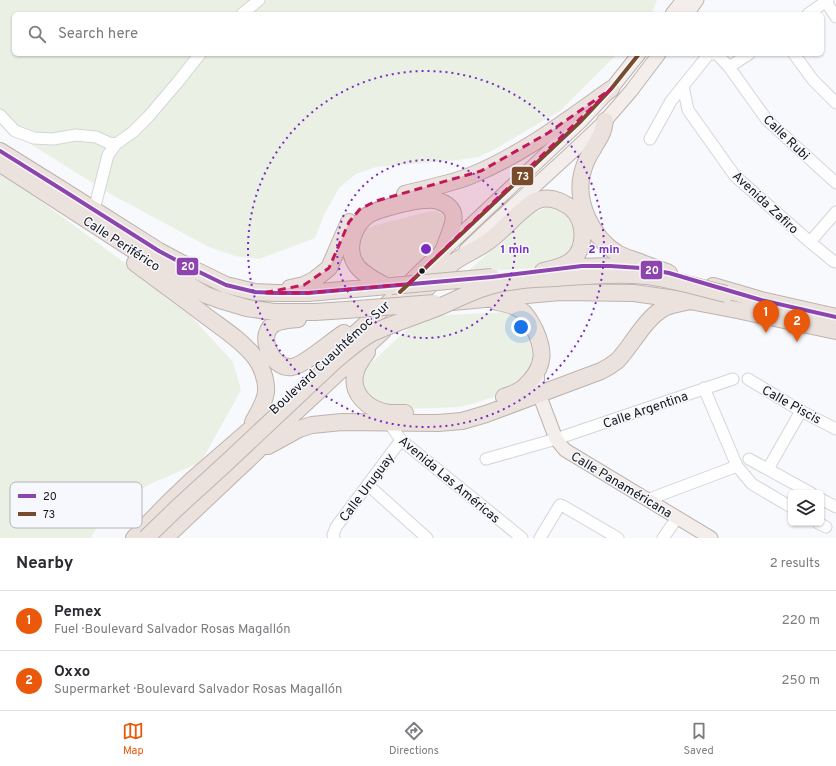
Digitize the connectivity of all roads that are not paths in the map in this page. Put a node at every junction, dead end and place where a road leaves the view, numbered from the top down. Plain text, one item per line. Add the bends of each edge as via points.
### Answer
1 (259, 0) edge
2 (683, 0) edge
3 (697, 0) edge
4 (827, 1) edge
5 (244, 12) edge
6 (674, 12) edge
7 (688, 12) edge
8 (811, 12) edge
9 (836, 17) edge
10 (198, 56) edge
11 (637, 56) edge
12 (657, 56) edge
13 (707, 56) edge
14 (719, 56) edge
15 (746, 56) edge
16 (795, 56) edge
17 (729, 67) junction
18 (684, 86) junction
19 (611, 89) junction
20 (836, 102) edge
21 (0, 115) edge
22 (605, 121) junction
23 (650, 139) dead end
24 (116, 144) junction
25 (0, 151) edge
26 (0, 164) edge
27 (836, 183) edge
28 (94, 210) junction
29 (836, 212) edge
30 (76, 214) junction
31 (810, 242) junction
32 (448, 257) junction
33 (836, 262) edge
34 (543, 271) junction
35 (668, 273) junction
36 (389, 286) junction
37 (263, 293) junction
38 (724, 297) junction
39 (468, 301) junction
40 (690, 301) junction
41 (760, 308) junction
42 (315, 312) junction
43 (836, 317) edge
44 (369, 321) junction
45 (388, 326) junction
46 (836, 332) edge
47 (537, 372) junction
48 (733, 379) dead end
49 (748, 379) dead end
50 (704, 388) junction
51 (522, 389) junction
52 (539, 394) junction
53 (801, 411) junction
54 (389, 418) junction
55 (836, 429) edge
56 (247, 432) junction
57 (556, 439) junction
58 (401, 440) junction
59 (256, 452) junction
60 (749, 459) dead end
61 (486, 460) dead end
62 (737, 466) junction
63 (768, 469) junction
64 (368, 485) junction
65 (806, 490) edge
66 (647, 500) junction
67 (824, 501) edge
68 (788, 505) edge
69 (836, 507) edge
70 (677, 518) junction
71 (334, 536) edge
72 (134, 538) edge
73 (146, 538) edge
74 (160, 538) edge
75 (165, 538) edge
76 (427, 538) edge
77 (522, 538) edge
78 (540, 538) edge
79 (618, 538) edge
80 (663, 538) edge
81 (711, 538) edge

1 - 5 street
2 - 6 main road
3 - 7 main road
4 - 8 street
4 - 9 street
10 - 24 street via 148,117
11 - 19 main road, Boulevard Cuauhtémoc Sur
12 - 22 main road, Boulevard Cuauhtémoc Sur
13 - 18 street
14 - 17 street
15 - 17 street
16 - 20 street via 813,80
17 - 27 street, Calle Rubi via 767,120
18 - 23 street via 671,102
18 - 31 street, Avenida Zafiro via 688,110 735,176
19 - 32 main road, Boulevard Cuauhtémoc Sur
19 - 37 highway via 564,123 487,169 469,177 376,201 360,209 349,222 329,268 304,285
21 - 24 street via 15,131 34,138 53,139 76,135 96,137
22 - 32 main road, Boulevard Cuauhtémoc Sur via 495,222
22 - 35 highway via 580,181 585,212 601,239 617,253
24 - 28 street via 108,155
25 - 28 highway, Calle Periférico
26 - 30 highway, Calle Periférico
28 - 37 highway, Calle Periférico via 159,251 207,276 245,290
29 - 31 street
30 - 42 highway, Calle Periférico via 206,295 247,308 274,312
30 - 56 highway via 100,237 233,336 254,355 263,373 266,392
31 - 33 street, Avenida Zafiro
32 - 34 highway via 490,240 535,201 548,198 563,203 576,213 583,238 577,255 570,261
32 - 36 highway via 454,217 448,206 442,202 417,201 374,212 356,229 351,252 357,267
32 - 44 highway, Boulevard Cuauhtémoc Sur
32 - 45 highway, Boulevard Cuauhtémoc Sur
34 - 35 highway via 582,266 610,266
34 - 36 highway, Calle Periférico, bridge
35 - 41 highway
36 - 37 highway, Calle Periférico via 308,293
38 - 41 highway via 743,298
38 - 73 highway, bridge via 674,281 626,274 504,282 467,294 371,334 336,360
38 - 74 highway via 636,283 605,282 515,289 451,309 376,342 328,376
39 - 40 highway via 560,292 634,292
39 - 42 highway, Calle Periférico, bridge
39 - 47 highway via 496,302 523,311 539,338 542,350
40 - 41 highway
40 - 52 highway via 672,305 656,314 611,366
41 - 43 highway
41 - 46 highway
42 - 44 highway via 298,319 276,323 270,328 266,345 273,359 285,367 292,367 342,334
44 - 56 highway, Boulevard Cuauhtémoc Sur
45 - 54 highway via 359,363 354,380 364,403
45 - 59 highway, Boulevard Cuauhtémoc Sur
47 - 51 highway
47 - 52 main road, Calle Panaméricana
48 - 50 street, Calle Argentina
49 - 53 street, Calle Piscis
50 - 57 street, Calle Argentina
50 - 62 street
51 - 52 main road
51 - 54 highway via 466,409
52 - 54 highway via 462,421 438,423
52 - 57 main road, Calle Panaméricana
53 - 55 street, Calle Piscis
53 - 63 street
54 - 58 street, Avenida Las Américas
54 - 59 highway via 312,425 299,429
56 - 72 highway, Boulevard Cuauhtémoc Sur via 186,486
57 - 61 street, Calle Argentina
57 - 66 main road, Calle Panaméricana via 565,450
58 - 64 street, Calle Uruguay
58 - 77 street, Avenida Las Américas
59 - 75 highway, Boulevard Cuauhtémoc Sur
60 - 63 street
62 - 66 street
62 - 68 street via 752,484
63 - 65 street
64 - 71 street, Calle Uruguay via 336,527
64 - 76 street
66 - 70 main road, Calle Panaméricana
67 - 69 street
70 - 80 street
70 - 81 main road, Calle Panaméricana
78 - 79 street via 560,506

